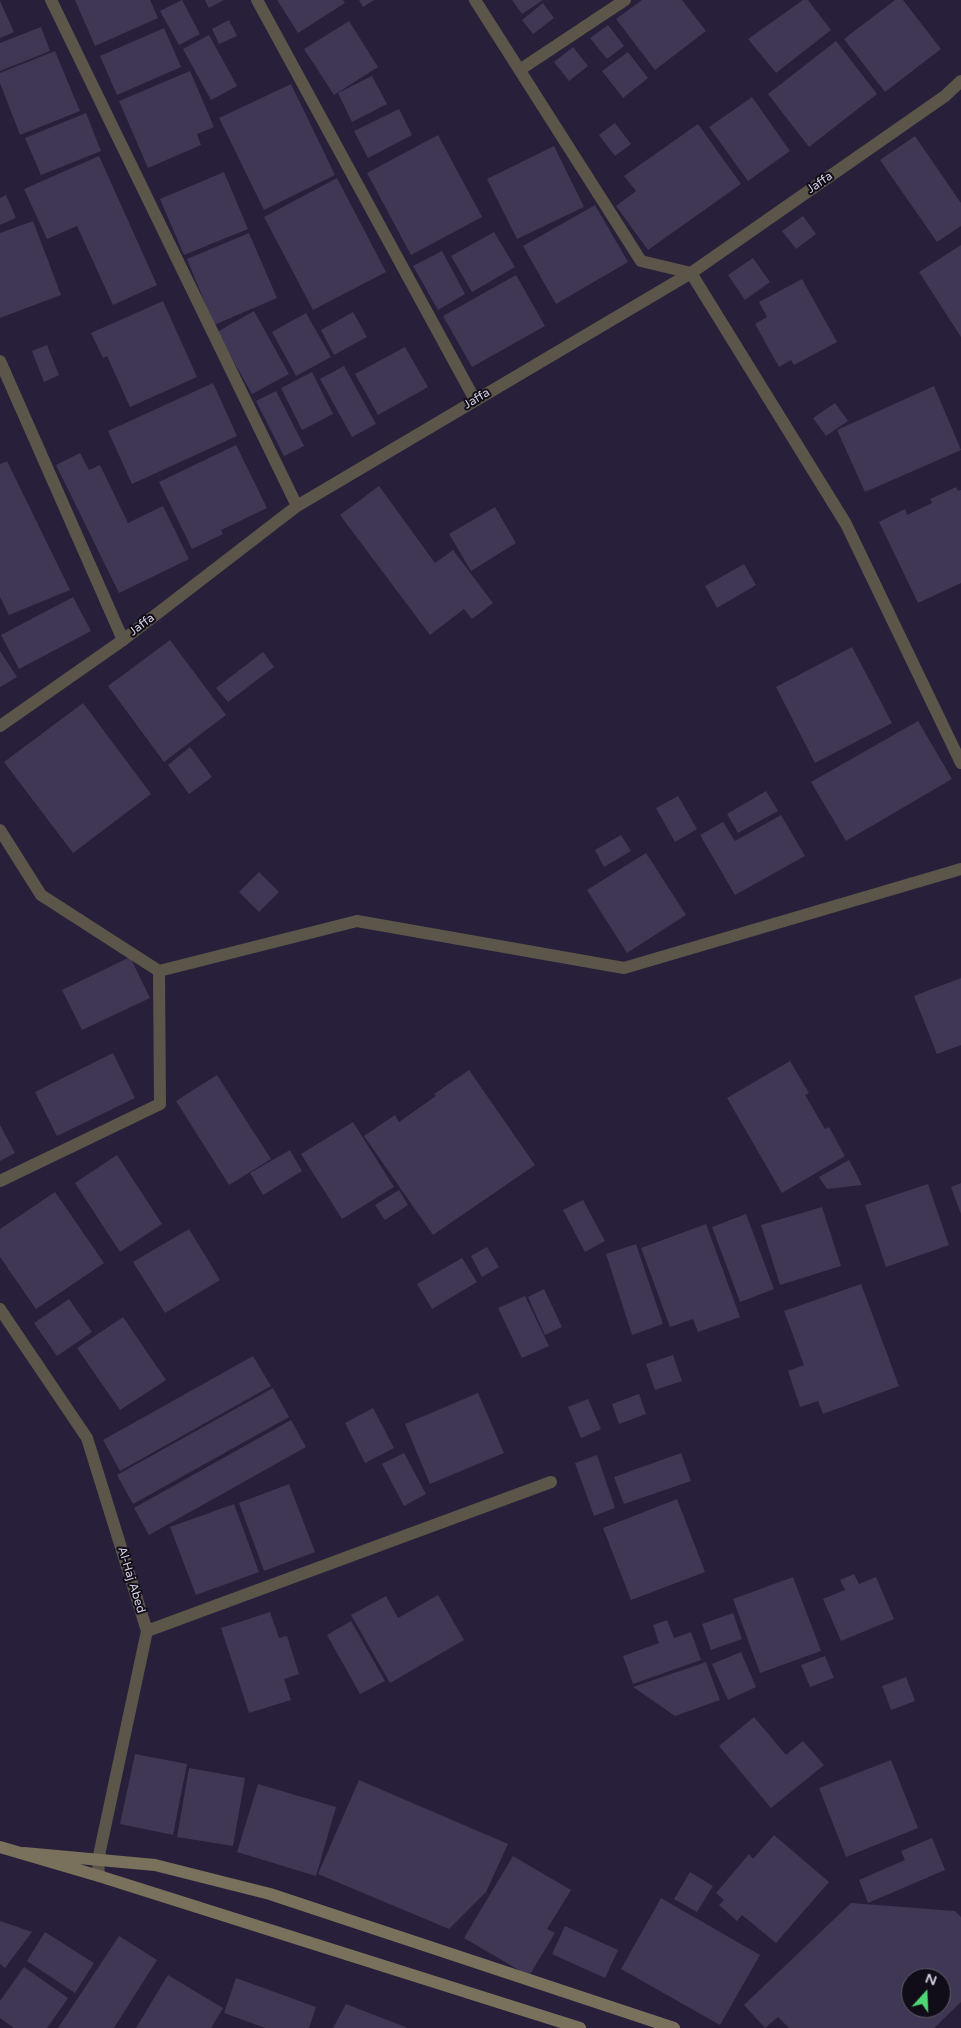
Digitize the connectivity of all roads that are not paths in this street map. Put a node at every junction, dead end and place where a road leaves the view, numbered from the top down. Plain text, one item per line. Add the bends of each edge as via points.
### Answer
1 (51, 0) edge
2 (256, 0) edge
3 (475, 0) edge
4 (625, 0) edge
5 (521, 69) junction
6 (961, 81) edge
7 (691, 274) junction
8 (0, 360) edge
9 (475, 400) junction
10 (297, 506) junction
11 (123, 640) junction
12 (0, 726) edge
13 (961, 763) edge
14 (0, 830) edge
15 (961, 869) edge
16 (158, 971) junction
17 (0, 1181) edge
18 (0, 1309) edge
19 (551, 1482) dead end
20 (147, 1631) junction
21 (0, 1847) edge
22 (24, 1853) junction
23 (98, 1860) junction
24 (99, 1876) junction
25 (580, 2028) edge
26 (674, 2028) edge

1 - 10 street
2 - 9 street
3 - 5 street
4 - 5 street
5 - 7 street via 641,261
6 - 7 street, Jaffa via 945,96
7 - 9 street, Jaffa
7 - 13 street via 846,524
8 - 11 street
9 - 10 street, Jaffa
10 - 11 street, Jaffa
11 - 12 street, Jaffa
14 - 16 street via 41,896
15 - 16 street via 624,968 357,921
16 - 17 street via 160,1104
18 - 20 street, Al-Haj Abed via 86,1438
19 - 20 street
20 - 23 street, Al-Haj Abed
21 - 22 main road
22 - 23 main road
22 - 24 main road
23 - 24 street, Al-Haj Abed
23 - 26 main road via 155,1864 270,1894
24 - 25 main road

